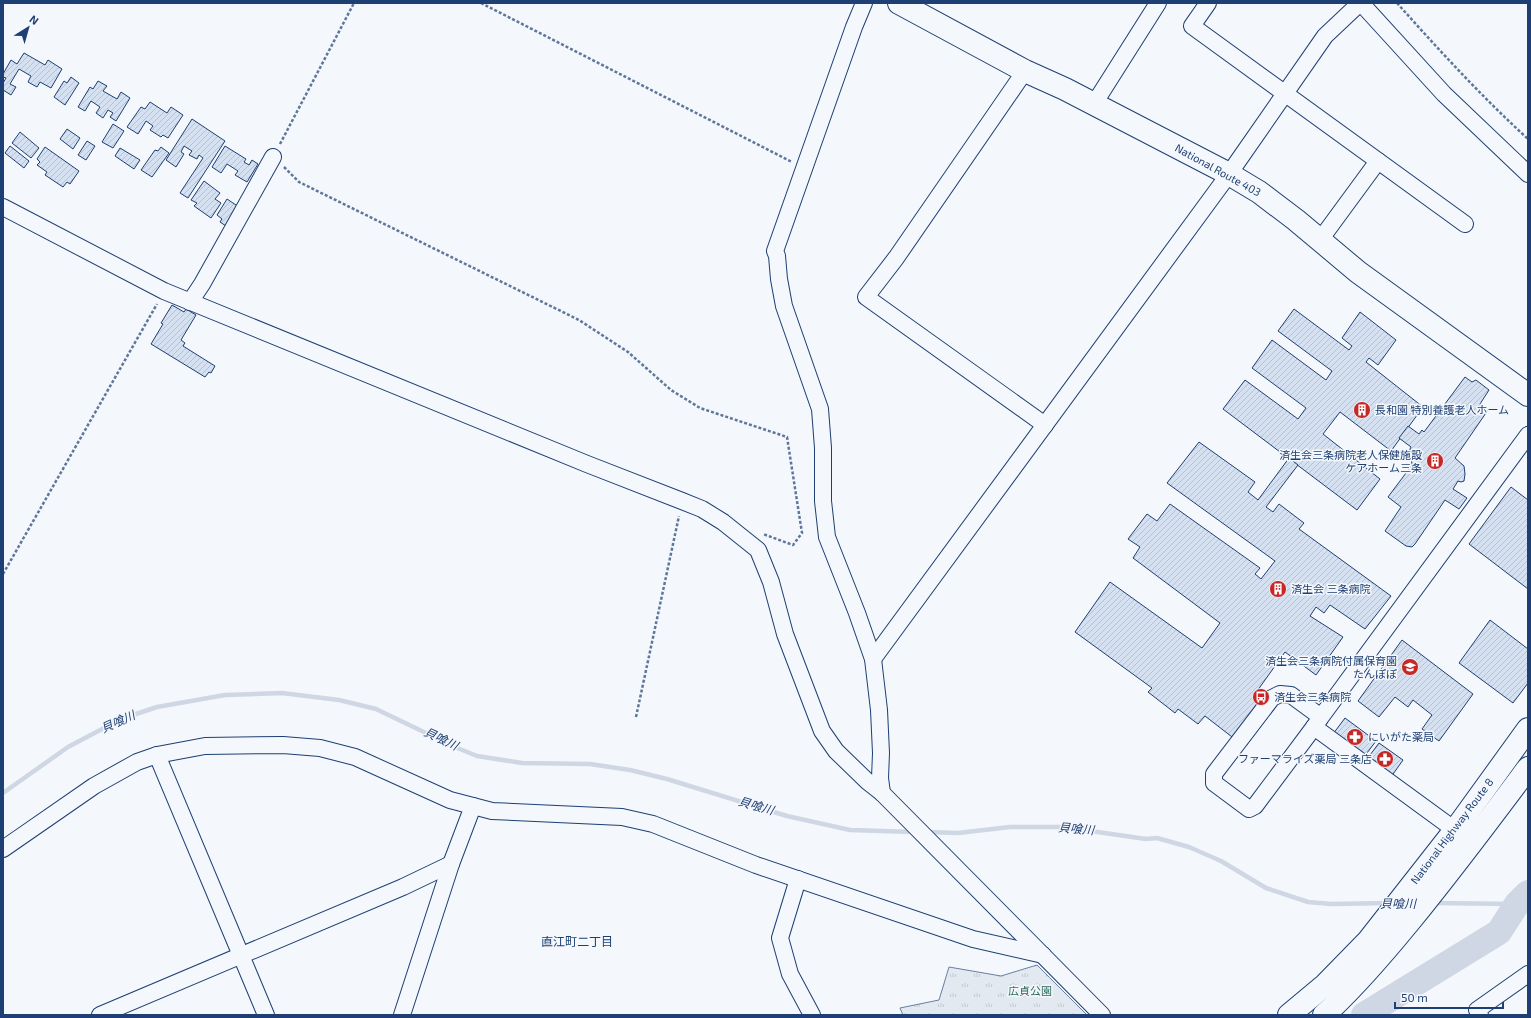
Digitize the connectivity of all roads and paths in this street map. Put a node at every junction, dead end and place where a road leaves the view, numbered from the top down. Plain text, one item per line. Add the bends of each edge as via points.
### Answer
1 (354, 3) edge
2 (481, 3) edge
3 (864, 3) edge
4 (899, 3) edge
5 (1158, 3) edge
6 (1208, 3) edge
7 (1361, 3) edge
8 (1397, 3) edge
9 (1025, 71) junction
10 (1285, 93) junction
11 (1094, 104) junction
12 (1528, 139) edge
13 (273, 157) junction
14 (1378, 161) junction
15 (804, 167) junction
16 (1229, 174) junction
17 (1528, 174) edge
18 (3, 207) edge
19 (1464, 224) dead end
20 (1320, 240) junction
21 (164, 291) junction
22 (190, 302) junction
23 (1528, 395) edge
24 (1045, 425) junction
25 (1528, 435) edge
26 (682, 501) junction
27 (745, 539) junction
28 (3, 574) edge
29 (873, 659) junction
30 (636, 717) dead end
31 (1317, 722) junction
32 (1528, 729) edge
33 (158, 755) junction
34 (1528, 768) edge
35 (884, 795) junction
36 (473, 806) junction
37 (1455, 830) junction
38 (3, 849) edge
39 (451, 864) junction
40 (798, 879) junction
41 (241, 955) junction
42 (1043, 955) junction
43 (1528, 974) edge
44 (100, 1015) edge
45 (266, 1015) edge
46 (402, 1015) edge
47 (812, 1015) edge
48 (1102, 1015) edge
49 (1289, 1015) edge
50 (1324, 1015) edge
51 (1480, 1015) edge

1 - 13 path
2 - 15 path
3 - 15 street
4 - 9 highway, National Route 403
5 - 11 street
6 - 10 street via 1192,26
7 - 10 street via 1325,36
7 - 17 street via 1444,94
8 - 12 path via 1491,104
9 - 11 highway, National Route 403
9 - 24 street via 866,298
10 - 14 street
10 - 16 street
11 - 16 highway, National Route 403
13 - 22 street
13 - 27 path via 299,182 579,320 628,352 671,390 700,408 787,437 802,533 793,545 759,532
14 - 19 street
14 - 20 street
15 - 29 street via 775,251 784,306 820,410 823,448 822,501 827,537
16 - 20 highway, National Route 403 via 1259,192
16 - 24 street
18 - 21 street
20 - 23 highway, National Route 403 via 1358,272
21 - 22 street
21 - 28 path
22 - 26 street
24 - 29 street
25 - 31 street
26 - 27 street via 702,509
26 - 30 path
27 - 35 street via 758,550 785,634 822,731 836,751
29 - 35 street via 879,710 880,778
31 - 31 street via 1255,806 1249,809 1214,783 1214,774 1272,698 1280,694 1291,695
31 - 37 street
32 - 37 highway, National Highway Route 8
33 - 36 street via 205,746 320,748 354,757 450,800
33 - 38 street via 137,762 94,786
33 - 41 street
34 - 50 highway, National Highway Route 8 via 1389,947
35 - 42 street
36 - 39 street
36 - 40 street via 492,811 622,817 653,824
37 - 49 highway, National Highway Route 8 via 1368,941 1325,985
39 - 41 street via 403,887
39 - 46 street
40 - 42 street via 973,939
40 - 47 street via 780,938 790,974
41 - 44 street
41 - 45 street
42 - 48 street
43 - 51 street via 1477,1010

